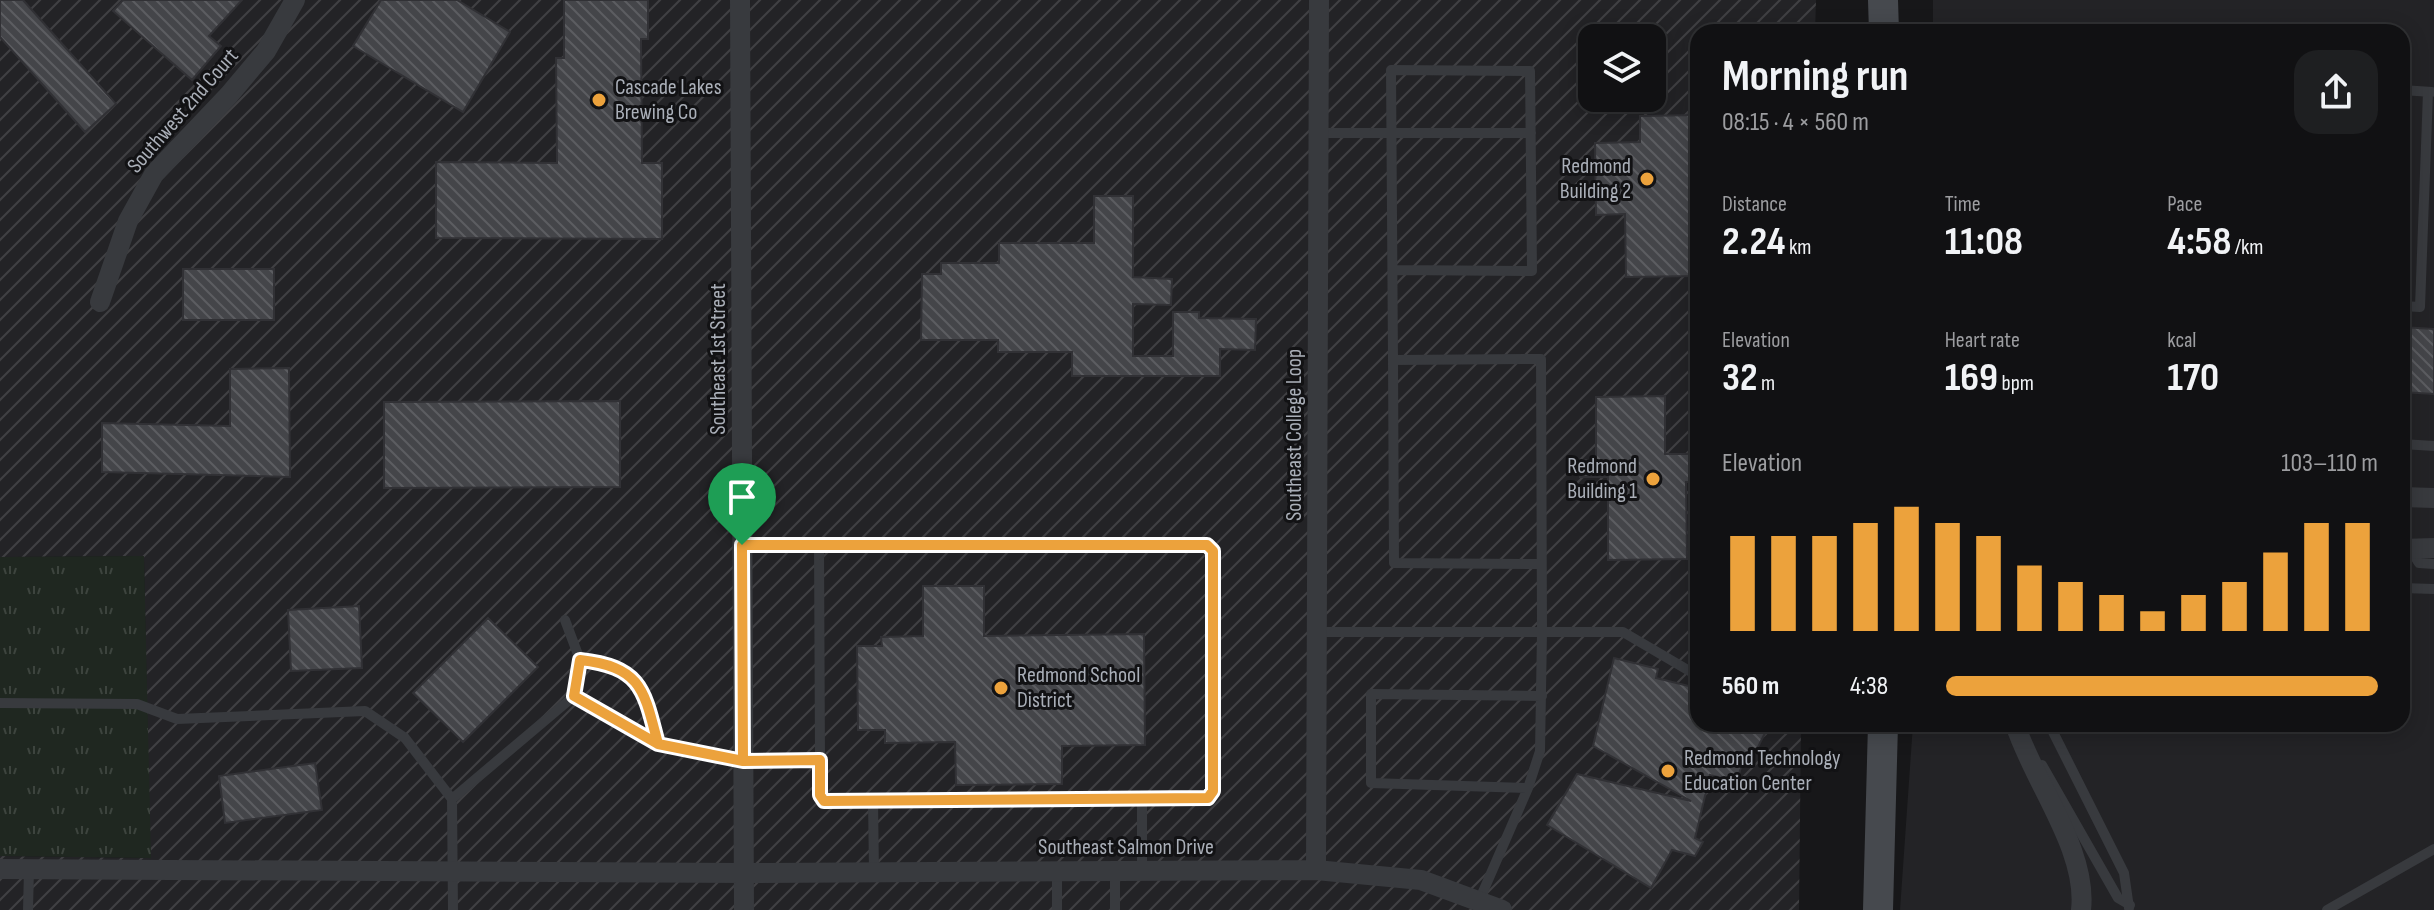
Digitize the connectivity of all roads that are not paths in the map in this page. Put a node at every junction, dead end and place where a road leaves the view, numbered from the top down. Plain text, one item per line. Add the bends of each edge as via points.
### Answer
1 (295, 0) edge
2 (740, 0) edge
3 (1319, 0) edge
4 (1883, 0) edge
5 (1884, 24) edge
6 (2410, 91) edge
7 (2431, 92) edge
8 (1319, 133) junction
9 (1531, 133) junction
10 (1392, 134) junction
11 (1393, 270) junction
12 (100, 302) dead end
13 (2410, 306) edge
14 (1393, 360) junction
15 (2410, 444) edge
16 (2434, 446) edge
17 (2410, 497) edge
18 (2434, 498) edge
19 (742, 545) junction
20 (819, 545) junction
21 (2434, 548) edge
22 (2410, 549) edge
23 (2410, 553) edge
24 (1541, 564) junction
25 (2434, 564) edge
26 (2410, 588) edge
27 (2434, 589) edge
28 (565, 620) dead end
29 (1317, 632) junction
30 (1542, 632) junction
31 (580, 660) junction
32 (1690, 671) edge
33 (574, 696) junction
34 (1542, 696) junction
35 (0, 703) edge
36 (1883, 732) edge
37 (2018, 732) edge
38 (2019, 732) edge
39 (2053, 732) edge
40 (658, 744) junction
41 (820, 760) junction
42 (743, 761) junction
43 (1528, 788) junction
44 (452, 799) junction
45 (1142, 799) junction
46 (873, 800) junction
47 (2434, 849) edge
48 (0, 869) edge
49 (29, 869) junction
50 (1316, 870) junction
51 (1115, 871) junction
52 (1142, 871) junction
53 (454, 872) junction
54 (1057, 872) junction
55 (743, 873) junction
56 (874, 873) junction
57 (1479, 901) junction
58 (2129, 908) edge
59 (28, 910) edge
60 (453, 910) edge
61 (744, 910) edge
62 (1057, 910) edge
63 (1115, 910) edge
64 (1502, 910) edge
65 (1878, 910) edge
66 (2081, 910) edge
67 (2327, 910) edge

1 - 12 street, Southwest 2nd Court via 266,51 154,174 128,221
2 - 19 street, Southeast 1st Street
3 - 8 street, Southeast College Loop
4 - 5 main road
6 - 7 lane
7 - 13 lane via 2420,307
8 - 10 lane
8 - 29 street, Southeast College Loop
9 - 10 lane
9 - 10 lane via 1530,71 1391,70
9 - 11 lane via 1532,271
10 - 11 lane
11 - 14 lane
14 - 24 lane via 1394,563
14 - 24 lane via 1541,359
15 - 16 lane
17 - 18 street
19 - 20 lane
19 - 42 street, Southeast 1st Street
20 - 41 lane
20 - 45 lane via 1207,545 1213,551 1213,791 1208,798
21 - 22 street
23 - 25 lane via 2419,563
24 - 30 lane
26 - 27 lane
28 - 31 lane
29 - 30 lane
29 - 50 street, Southeast College Loop
30 - 32 lane via 1623,632
30 - 34 lane
31 - 33 lane
31 - 40 lane via 610,663 643,689
33 - 40 lane
33 - 44 lane
34 - 43 lane via 1540,751
34 - 43 lane via 1371,694 1371,783
35 - 44 lane via 137,704 177,719 365,711 405,738
36 - 65 main road
37 - 66 street via 2072,848 2080,874
38 - 58 lane via 2118,898
39 - 58 lane via 2124,873
40 - 42 lane
41 - 42 lane
41 - 46 lane via 824,801
42 - 55 street, Southeast 1st Street
43 - 57 lane
44 - 53 lane
45 - 46 lane
45 - 52 lane
46 - 56 lane
47 - 67 lane
48 - 49 street, Southeast Salmon Drive
49 - 53 street, Southeast Salmon Drive
49 - 59 lane
50 - 52 street, Southeast Salmon Drive
50 - 57 street, Southeast Salmon Drive via 1421,880
51 - 52 street, Southeast Salmon Drive
51 - 54 street, Southeast Salmon Drive
51 - 63 lane
53 - 55 street, Southeast Salmon Drive
53 - 60 lane
54 - 56 street, Southeast Salmon Drive
54 - 62 lane
55 - 56 street, Southeast Salmon Drive
55 - 61 street, Southeast 1st Street
57 - 64 street, Southeast Salmon Drive

